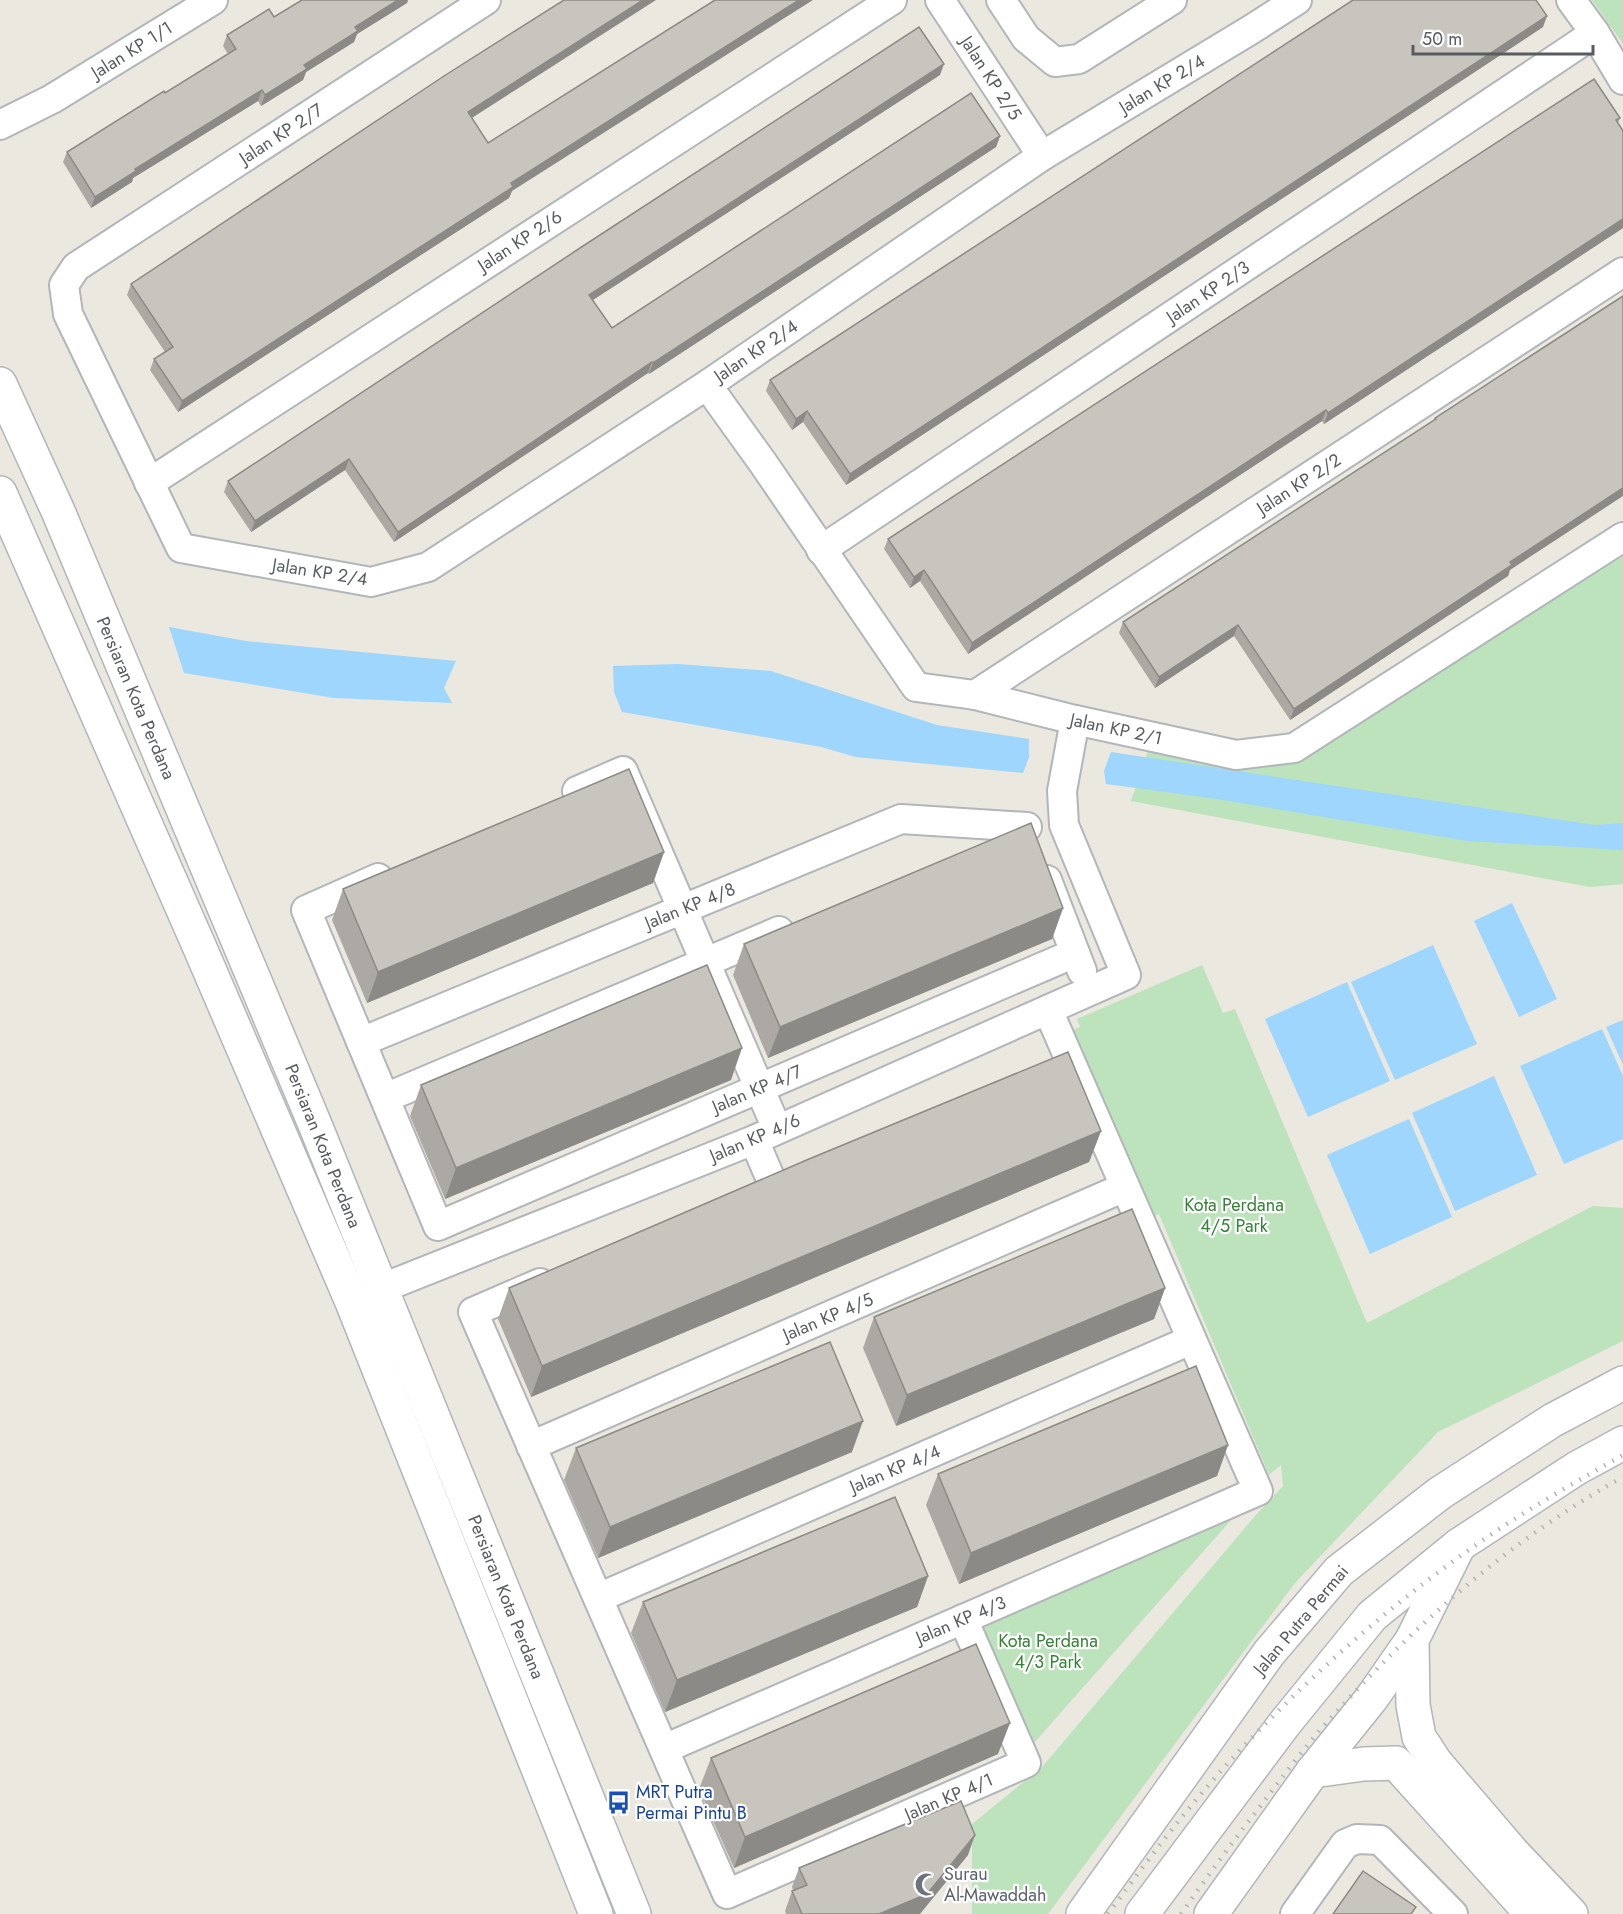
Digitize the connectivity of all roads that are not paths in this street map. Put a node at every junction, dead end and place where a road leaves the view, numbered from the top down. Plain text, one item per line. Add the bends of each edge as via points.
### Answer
1 (486, 0) edge
2 (892, 0) edge
3 (940, 0) edge
4 (1001, 0) edge
5 (1172, 0) edge
6 (1297, 0) edge
7 (1571, 0) edge
8 (209, 1) edge
9 (1595, 33) junction
10 (1623, 80) edge
11 (52, 99) junction
12 (0, 124) edge
13 (0, 142) edge
14 (1042, 156) junction
15 (1623, 272) edge
16 (0, 384) edge
17 (706, 385) junction
18 (149, 483) junction
19 (0, 493) edge
20 (1623, 537) edge
21 (820, 550) junction
22 (975, 695) junction
23 (1075, 720) junction
24 (557, 800) edge
25 (1034, 845) junction
26 (974, 850) edge
27 (404, 867) edge
28 (682, 909) junction
29 (802, 921) edge
30 (1075, 953) junction
31 (705, 962) junction
32 (1089, 992) junction
33 (1048, 1010) junction
34 (361, 1042) junction
35 (759, 1089) junction
36 (385, 1098) junction
37 (765, 1134) junction
38 (773, 1182) edge
39 (1125, 1188) junction
40 (559, 1274) edge
41 (380, 1289) junction
42 (1191, 1340) junction
43 (1623, 1383) edge
44 (1623, 1443) edge
45 (531, 1446) junction
46 (1459, 1545) junction
47 (598, 1598) junction
48 (963, 1619) junction
49 (1412, 1640) junction
50 (664, 1749) junction
51 (1313, 1771) junction
52 (596, 1914) edge
53 (634, 1914) edge
54 (1083, 1914) edge
55 (1142, 1914) edge
56 (1211, 1914) edge
57 (1295, 1914) edge
58 (1453, 1914) edge
59 (1532, 1914) edge
60 (1571, 1914) edge

1 - 18 street, Jalan KP 2/7 via 76,267 64,285 68,314
2 - 18 street, Jalan KP 2/6
3 - 14 street, Jalan KP 2/5
4 - 5 street via 1026,38 1055,62 1079,58
6 - 14 street, Jalan KP 2/4
7 - 9 street
8 - 11 street, Jalan KP 1/1
9 - 10 street
9 - 21 street, Jalan KP 2/3
11 - 12 street, Jalan KP 1/1
11 - 13 street, Jalan KP 1/1
14 - 17 street, Jalan KP 2/4
15 - 22 street, Jalan KP 2/2
16 - 41 street, Persiaran Kota Perdana via 168,771
17 - 18 street, Jalan KP 2/4 via 428,567 371,582 181,548
17 - 21 street, Jalan KP 2/1
19 - 52 street, Persiaran Kota Perdana via 352,1302
20 - 23 street, Jalan KP 2/1 via 1294,748 1236,755
21 - 22 street, Jalan KP 2/1 via 916,687
22 - 23 street, Jalan KP 2/1
23 - 32 street, Jalan KP 4/6 via 1062,791 1064,825 1126,975
24 - 28 street via 623,771
25 - 26 street
25 - 28 street, Jalan KP 4/8 via 902,819
25 - 30 street
27 - 34 street via 306,910
28 - 31 street
28 - 34 street, Jalan KP 4/8
29 - 31 street
30 - 32 street
30 - 35 street, Jalan KP 4/7
31 - 35 street
31 - 36 street
32 - 33 street, Jalan KP 4/6
33 - 37 street, Jalan KP 4/6
33 - 39 street via 1056,1058
34 - 36 street
35 - 36 street, Jalan KP 4/7 via 438,1226
35 - 37 street
37 - 38 street
37 - 41 street, Jalan KP 4/6
39 - 42 street
39 - 45 street, Jalan KP 4/5
40 - 45 street via 473,1312
41 - 53 street, Persiaran Kota Perdana
42 - 47 street, Jalan KP 4/4
42 - 48 street, Jalan KP 4/3 via 1258,1491
43 - 54 street, Jalan Putra Permai via 1553,1420 1440,1493 1339,1570 1269,1653
44 - 46 street via 1577,1468
45 - 47 street
46 - 49 street
46 - 55 street via 1372,1616 1285,1723
47 - 50 street
48 - 50 street, Jalan KP 4/3
48 - 50 street, Jalan KP 4/1 via 1026,1763 727,1894
49 - 51 street
49 - 60 street via 1413,1705 1419,1737 1436,1763 1513,1853
51 - 56 street
51 - 59 street via 1396,1763
57 - 58 street via 1345,1844 1357,1839 1380,1840

